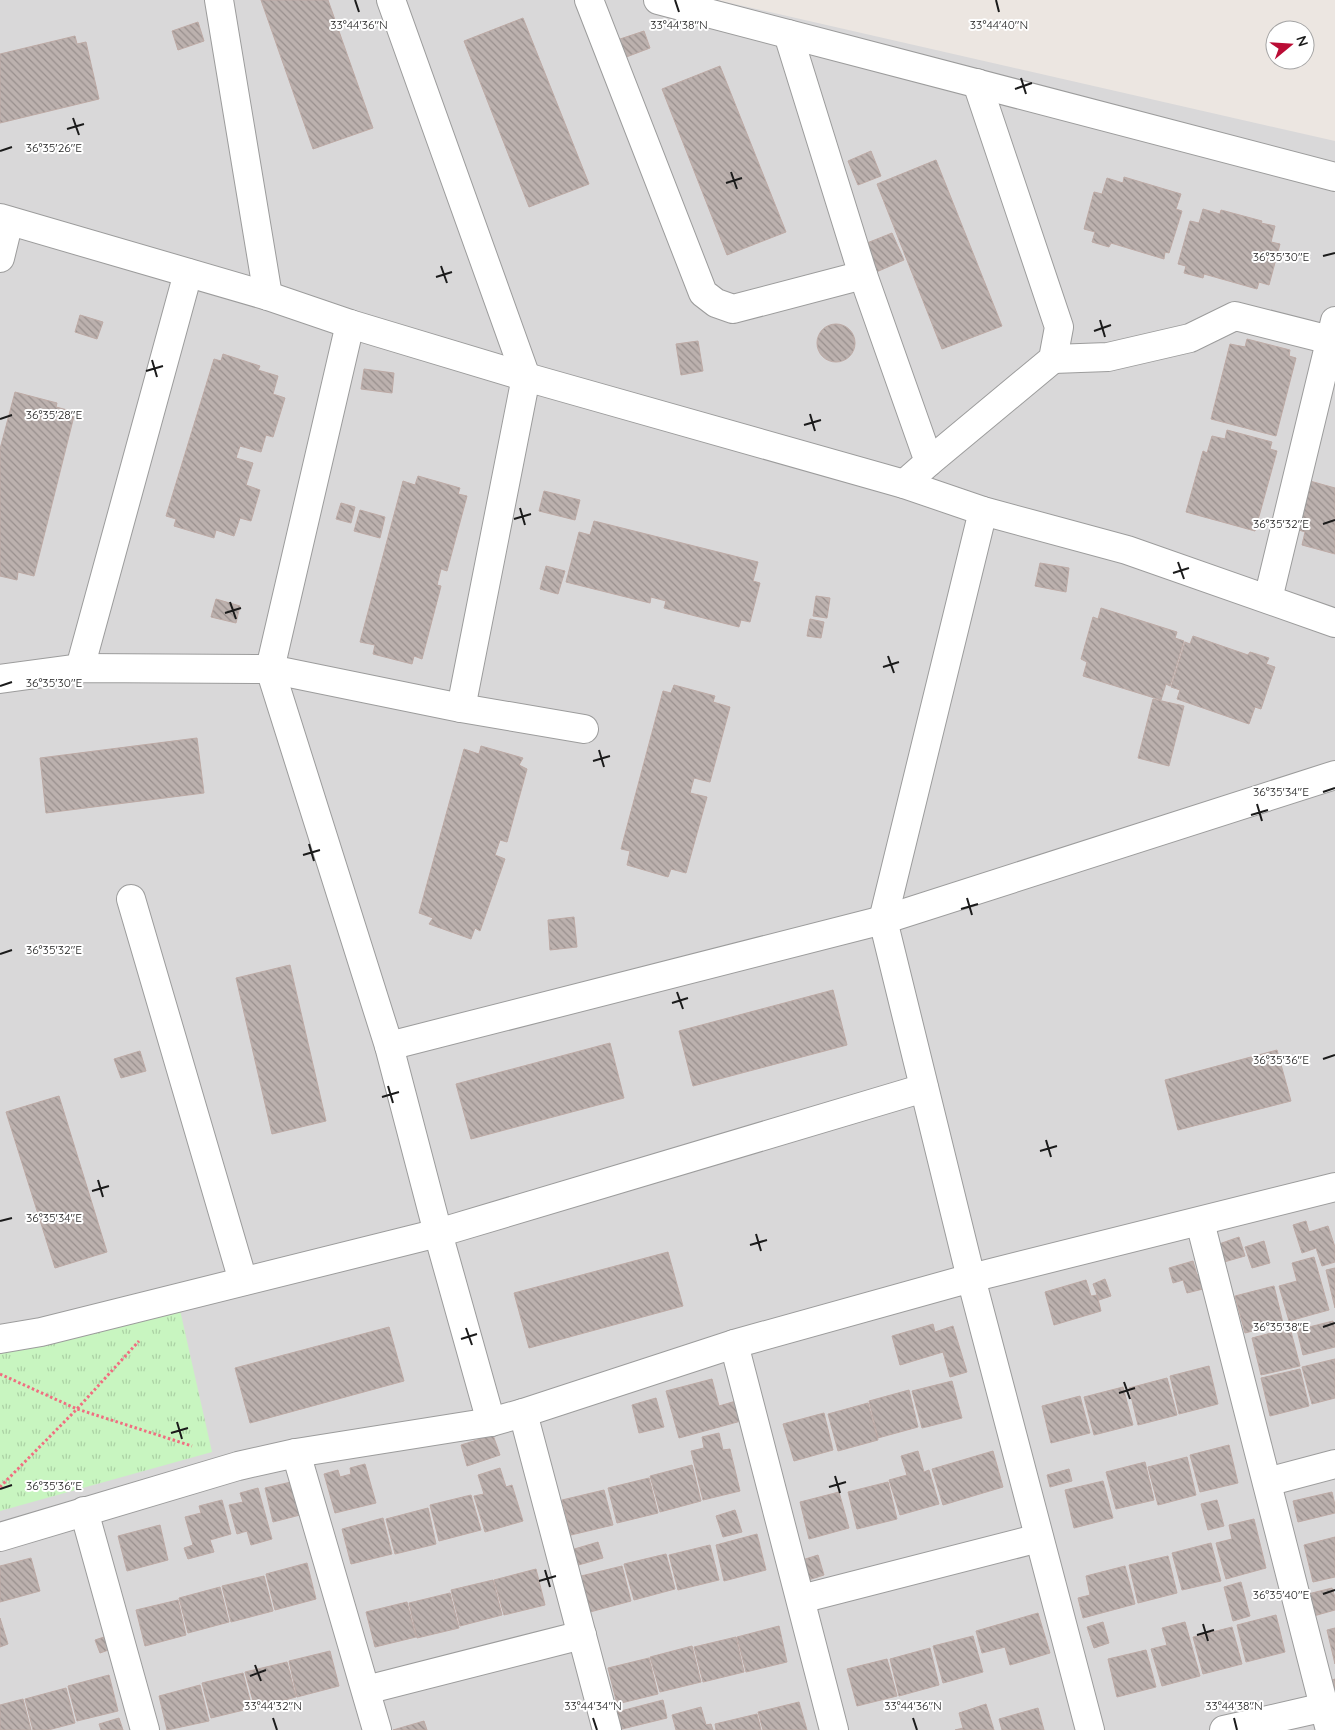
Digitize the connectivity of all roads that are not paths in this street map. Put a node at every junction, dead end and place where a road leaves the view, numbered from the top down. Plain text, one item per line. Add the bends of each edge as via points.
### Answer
1 (219, 0) edge
2 (391, 0) edge
3 (590, 0) edge
4 (658, 0) edge
5 (788, 34) junction
6 (977, 83) junction
7 (1335, 177) edge
8 (5, 219) edge
9 (0, 258) edge
10 (188, 273) junction
11 (863, 274) junction
12 (268, 296) junction
13 (350, 324) junction
14 (1333, 331) edge
15 (1053, 359) junction
16 (526, 377) junction
17 (929, 462) junction
18 (904, 484) junction
19 (983, 511) junction
20 (1268, 599) junction
21 (1335, 623) edge
22 (80, 668) junction
23 (270, 669) junction
24 (0, 679) edge
25 (461, 708) junction
26 (584, 729) dead end
27 (1335, 775) edge
28 (132, 899) dead end
29 (883, 920) junction
30 (389, 1046) junction
31 (924, 1088) junction
32 (1335, 1187) edge
33 (1200, 1222) junction
34 (438, 1232) junction
35 (971, 1278) junction
36 (243, 1281) junction
37 (0, 1339) edge
38 (734, 1344) junction
39 (523, 1413) junction
40 (491, 1422) junction
41 (296, 1453) junction
42 (1335, 1464) edge
43 (1267, 1482) junction
44 (84, 1511) junction
45 (0, 1537) edge
46 (1039, 1538) junction
47 (801, 1599) junction
48 (582, 1635) junction
49 (366, 1690) junction
50 (1328, 1719) edge
51 (145, 1730) edge
52 (377, 1730) edge
53 (606, 1730) edge
54 (834, 1730) edge
55 (1090, 1730) edge
56 (1224, 1730) edge

1 - 12 street
2 - 16 street
3 - 11 street via 702,293 716,304 733,309
4 - 5 street
5 - 6 street
5 - 11 street
6 - 7 street
6 - 15 street via 1059,328
8 - 9 street
8 - 10 street
10 - 12 street
10 - 22 street
11 - 17 street
12 - 13 street
13 - 16 street
13 - 23 street
14 - 15 street via 1235,316 1190,338 1108,357
14 - 20 street
15 - 17 street
16 - 18 street
16 - 25 street
17 - 18 street
18 - 19 street
19 - 20 street via 1127,550
19 - 29 street
20 - 21 street
22 - 23 street
22 - 24 street
23 - 25 street
23 - 30 street
25 - 26 street
27 - 29 street
28 - 36 street
29 - 30 street
29 - 31 street
30 - 34 street
31 - 34 street
31 - 35 street
32 - 33 street
33 - 35 street
33 - 43 street
34 - 36 street
34 - 40 street
35 - 38 street
35 - 46 street
36 - 37 street via 41,1332
38 - 39 street
38 - 47 street
39 - 40 street
39 - 48 street
40 - 41 street
41 - 44 street via 238,1466
41 - 49 street
42 - 43 street
43 - 50 street
44 - 45 street
44 - 51 street
46 - 47 street
46 - 55 street
47 - 54 street
48 - 49 street
48 - 53 street
49 - 52 street
50 - 56 street

